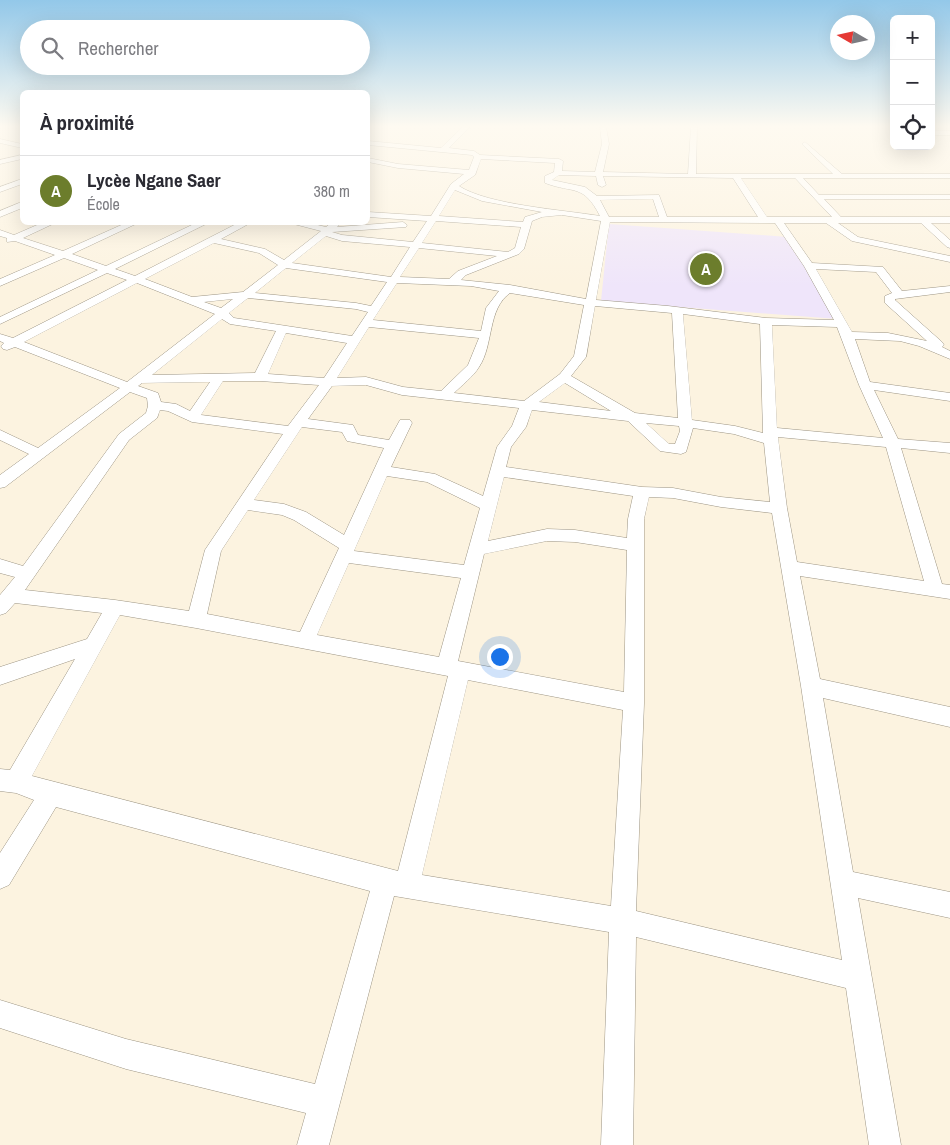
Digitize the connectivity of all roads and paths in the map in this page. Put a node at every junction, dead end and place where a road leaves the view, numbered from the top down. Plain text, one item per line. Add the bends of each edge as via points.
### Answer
1 (462, 180) edge
2 (548, 180) edge
3 (599, 180) edge
4 (738, 180) edge
5 (801, 180) edge
6 (20, 183) edge
7 (454, 186) junction
8 (0, 190) edge
9 (818, 197) junction
10 (950, 197) edge
11 (595, 198) junction
12 (20, 206) edge
13 (560, 213) junction
14 (0, 214) edge
15 (370, 214) edge
16 (431, 220) junction
17 (606, 220) junction
18 (664, 220) junction
19 (764, 220) junction
20 (778, 220) junction
21 (828, 220) junction
22 (839, 220) junction
23 (923, 220) junction
24 (950, 220) edge
25 (478, 221) junction
26 (46, 225) edge
27 (129, 225) edge
28 (200, 225) edge
29 (242, 225) edge
30 (310, 225) edge
31 (401, 226) junction
32 (524, 226) junction
33 (330, 228) edge
34 (0, 233) edge
35 (14, 238) junction
36 (855, 239) junction
37 (211, 240) junction
38 (418, 241) junction
39 (0, 244) edge
40 (950, 245) edge
41 (461, 249) junction
42 (511, 254) junction
43 (63, 255) junction
44 (950, 259) edge
45 (873, 262) junction
46 (285, 265) junction
47 (809, 266) junction
48 (105, 270) junction
49 (134, 280) junction
50 (393, 280) junction
51 (0, 282) edge
52 (452, 282) junction
53 (510, 288) junction
54 (950, 289) edge
55 (899, 294) junction
56 (245, 295) junction
57 (188, 299) junction
58 (592, 303) junction
59 (374, 310) junction
60 (676, 311) junction
61 (224, 313) junction
62 (0, 321) edge
63 (766, 321) junction
64 (366, 323) junction
65 (282, 330) junction
66 (845, 330) junction
67 (486, 335) junction
68 (0, 337) edge
69 (354, 340) junction
70 (14, 342) junction
71 (0, 350) edge
72 (950, 355) edge
73 (260, 377) junction
74 (564, 377) junction
75 (219, 378) junction
76 (328, 382) junction
77 (134, 383) junction
78 (864, 385) junction
79 (444, 396) junction
80 (950, 396) edge
81 (155, 406) junction
82 (526, 406) junction
83 (192, 418) junction
84 (633, 418) junction
85 (405, 423) dead end
86 (685, 423) junction
87 (296, 426) junction
88 (0, 434) edge
89 (771, 436) junction
90 (892, 442) junction
91 (393, 445) junction
92 (950, 448) edge
93 (39, 454) junction
94 (381, 470) junction
95 (497, 471) junction
96 (0, 483) edge
97 (642, 492) junction
98 (246, 504) junction
99 (488, 505) junction
100 (779, 508) junction
101 (635, 545) junction
102 (478, 549) junction
103 (347, 551) junction
104 (0, 566) edge
105 (791, 568) junction
106 (470, 572) junction
107 (27, 574) junction
108 (942, 591) edge
109 (5, 601) edge
110 (115, 607) junction
111 (196, 620) junction
112 (305, 641) junction
113 (93, 645) junction
114 (453, 669) junction
115 (0, 676) edge
116 (811, 686) junction
117 (634, 703) junction
118 (950, 717) edge
119 (8, 781) edge
120 (51, 794) junction
121 (0, 876) edge
122 (843, 882) junction
123 (396, 884) junction
124 (950, 905) edge
125 (623, 921) junction
126 (857, 977) junction
127 (0, 1014) edge
128 (326, 1102) junction
129 (313, 1145) edge
130 (617, 1145) edge
131 (885, 1145) edge

1 - 7 street
2 - 11 street via 582,189
3 - 11 street via 603,190
4 - 19 street
5 - 9 street
6 - 8 street
7 - 13 street via 473,196
7 - 16 street
9 - 10 street
9 - 22 street
11 - 17 street
11 - 18 street via 656,197
12 - 14 street
13 - 17 street
13 - 32 street via 537,215 528,219
15 - 16 street
16 - 25 street
16 - 31 street
16 - 38 street
17 - 18 street
17 - 58 street
18 - 19 street
19 - 20 street
20 - 21 street
20 - 47 street
21 - 22 street
21 - 36 street
22 - 23 street
23 - 24 street
23 - 40 street
25 - 32 street
25 - 41 street
26 - 35 street
27 - 43 street
28 - 48 street
29 - 37 street
30 - 33 street
31 - 33 street
31 - 38 street
32 - 42 street via 519,249
33 - 38 street via 342,238
33 - 46 street
34 - 35 street
35 - 39 street
35 - 43 street
36 - 44 street
36 - 45 street
37 - 46 street via 262,251
37 - 49 street
38 - 41 street
38 - 50 street
41 - 42 street
42 - 52 street via 462,273
43 - 48 street
43 - 51 street
45 - 47 street
45 - 55 street
46 - 50 street
46 - 56 street
47 - 66 street
48 - 49 street
48 - 62 street
49 - 57 street
49 - 70 street
50 - 52 street
50 - 59 street
52 - 53 street
53 - 58 street
53 - 67 street via 493,302
54 - 55 street
55 - 72 street via 890,296 889,302
56 - 57 street
56 - 59 street
56 - 61 street
57 - 61 street
58 - 60 street
58 - 74 street via 580,358
59 - 64 street
60 - 63 street
60 - 86 street
61 - 65 street via 230,321
61 - 77 street
63 - 66 street
63 - 89 street
64 - 67 street
64 - 69 street
65 - 69 street
65 - 73 street
66 - 72 street via 901,336
66 - 78 street
67 - 79 street via 474,366
68 - 70 street
69 - 76 street
70 - 71 street
70 - 77 street
73 - 75 street
73 - 76 street
74 - 82 street
74 - 84 street
75 - 77 street
75 - 83 street
76 - 79 street via 366,381 402,391
76 - 87 street
77 - 81 street via 153,396
77 - 93 street
78 - 80 street
78 - 90 street
79 - 82 street
81 - 83 street via 171,407
81 - 107 street via 152,415 124,437
82 - 84 street
82 - 95 street via 519,427 504,447
83 - 87 street
84 - 86 street
84 - 86 street via 665,448 681,449 687,431
85 - 91 street
86 - 89 street
87 - 91 street via 348,428 352,438
87 - 98 street
88 - 93 street
89 - 90 street
89 - 100 street
90 - 92 street
90 - 108 street
91 - 94 street
93 - 96 street
94 - 99 street via 430,478
94 - 103 street
95 - 97 street
95 - 99 street
97 - 100 street via 673,493
97 - 101 street
98 - 103 street via 292,513
98 - 111 street via 214,550
99 - 102 street
100 - 105 street
101 - 102 street via 547,535
101 - 117 street
102 - 106 street
103 - 106 street
103 - 112 street
104 - 107 street
105 - 108 street
105 - 116 street
106 - 114 street
107 - 109 street
109 - 110 street
110 - 111 street
110 - 113 street
111 - 112 street
112 - 114 street
113 - 115 street
113 - 119 street
114 - 117 street
114 - 123 street
116 - 118 street
116 - 122 street
117 - 125 street
119 - 120 street
120 - 121 street
120 - 123 street
122 - 124 street
122 - 126 street
123 - 125 street
123 - 128 street
125 - 126 street
125 - 130 street
126 - 131 street
127 - 128 street via 126,1054
128 - 129 street

